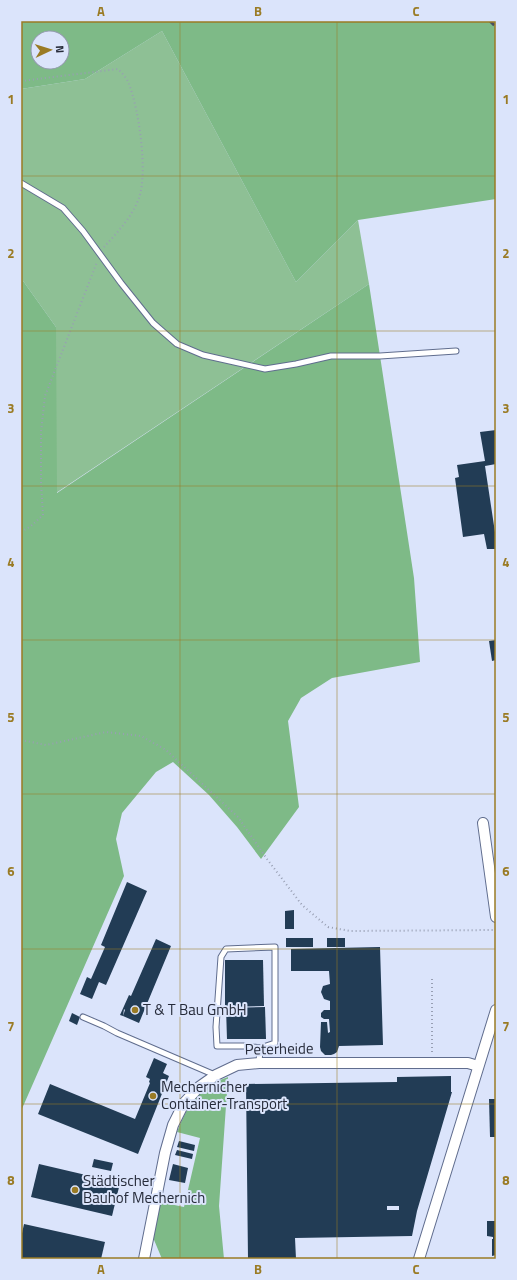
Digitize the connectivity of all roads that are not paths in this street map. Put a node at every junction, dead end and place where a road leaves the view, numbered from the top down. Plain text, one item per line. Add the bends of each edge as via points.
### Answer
1 (21, 183) edge
2 (456, 351) dead end
3 (483, 823) dead end
4 (496, 917) edge
5 (496, 1010) edge
6 (84, 1017) dead end
7 (260, 1048) junction
8 (259, 1063) junction
9 (478, 1066) junction
10 (216, 1075) junction
11 (144, 1259) edge
12 (419, 1259) edge

1 - 2 lane via 63,208 153,323 177,344 203,355 265,369 331,356
3 - 4 street
5 - 9 street
6 - 10 lane
7 - 7 lane via 217,1046 221,957 226,949 275,947 275,1043
7 - 8 lane
8 - 9 street, Peterheide via 468,1063
8 - 10 street, Peterheide via 237,1065
9 - 12 street
10 - 11 street, Peterheide via 184,1102 173,1125

